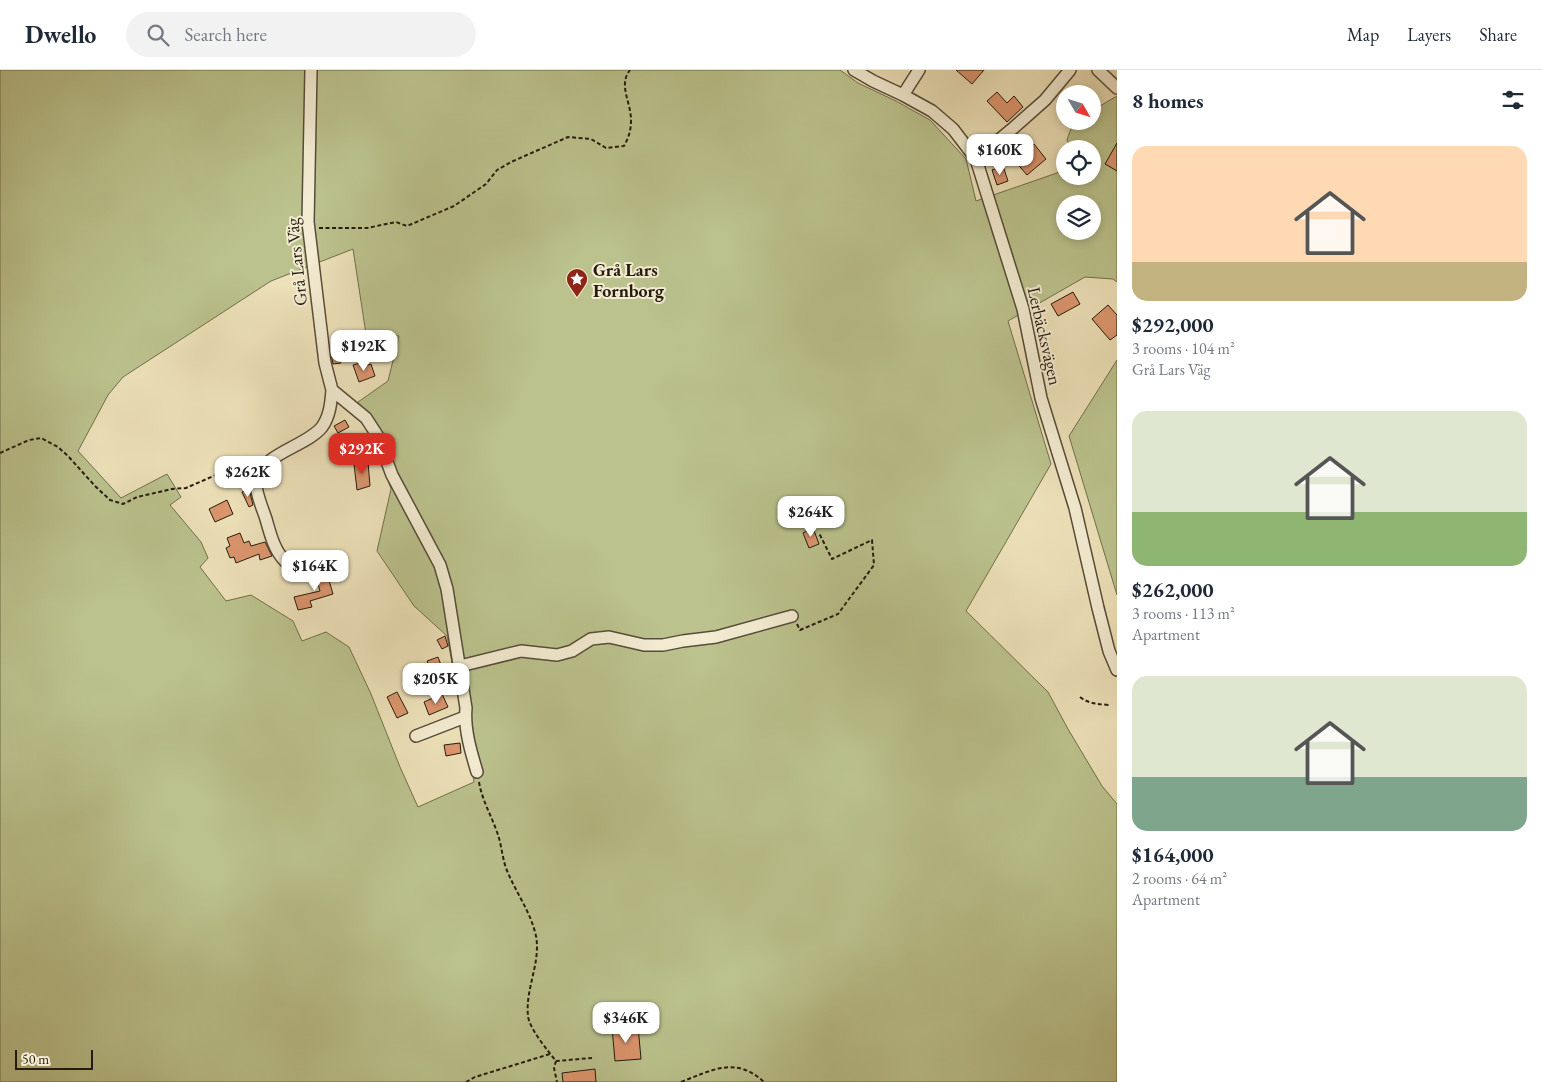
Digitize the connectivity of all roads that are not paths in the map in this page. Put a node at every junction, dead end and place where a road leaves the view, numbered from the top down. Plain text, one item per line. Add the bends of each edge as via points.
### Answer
1 (311, 70) edge
2 (854, 70) edge
3 (919, 70) edge
4 (1070, 70) edge
5 (1100, 71) edge
6 (1117, 88) edge
7 (903, 95) junction
8 (976, 159) junction
9 (332, 390) junction
10 (301, 571) dead end
11 (792, 616) road end
12 (460, 666) junction
13 (1117, 670) edge
14 (466, 717) junction
15 (416, 736) dead end
16 (477, 772) road end

1 - 9 street, Grå Lars Väg via 309,227 325,363
2 - 7 street, Lerbäcksvägen
3 - 7 street
4 - 8 street via 1045,100
5 - 6 street
7 - 8 street, Lerbäcksvägen via 942,118
8 - 13 street, Lerbäcksvägen via 1024,314 1041,398 1076,508 1098,608
9 - 10 street via 329,410 321,428 267,464 256,484 277,550 285,561
9 - 12 street via 366,418 377,435 392,475 440,566
11 - 12 street via 716,638 644,645 609,637 591,639 572,651 557,654 521,651
12 - 14 street
14 - 15 street
14 - 16 street

